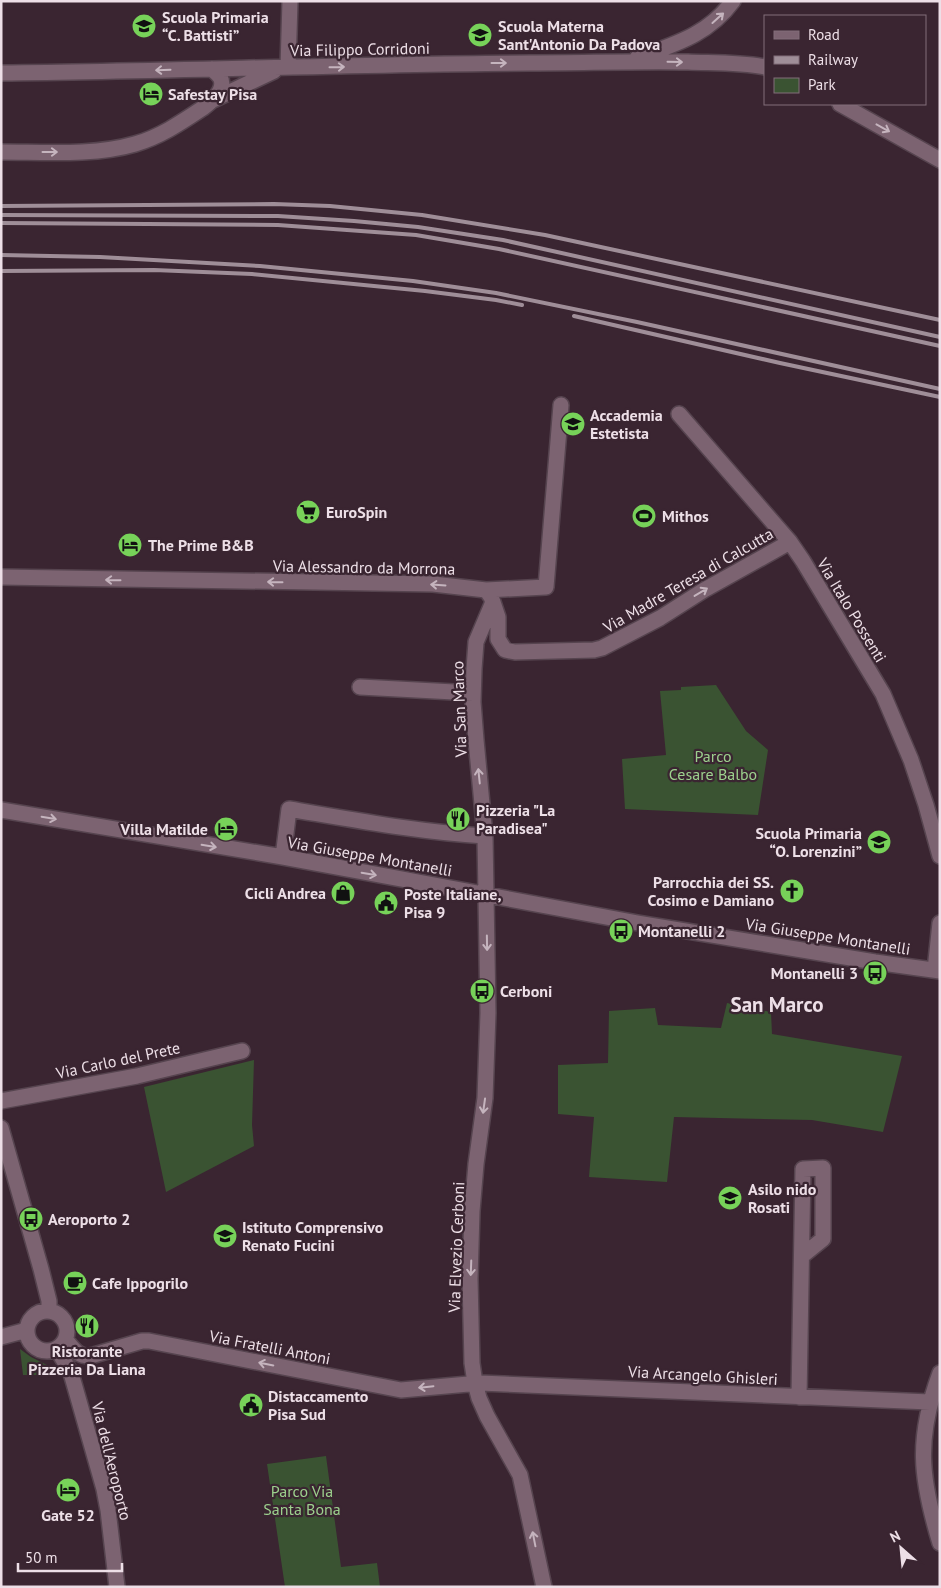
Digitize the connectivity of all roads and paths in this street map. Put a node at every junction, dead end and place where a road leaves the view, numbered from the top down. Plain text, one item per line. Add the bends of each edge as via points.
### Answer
1 (290, 1) edge
2 (733, 1) edge
3 (629, 61) junction
4 (764, 67) edge
5 (284, 68) junction
6 (212, 69) junction
7 (1, 73) edge
8 (212, 101) junction
9 (842, 105) edge
10 (1, 152) edge
11 (940, 160) edge
12 (561, 406) dead end
13 (679, 414) dead end
14 (790, 542) junction
15 (1, 577) edge
16 (490, 596) junction
17 (360, 687) dead end
18 (473, 693) junction
19 (1, 810) edge
20 (485, 836) junction
21 (940, 856) edge
22 (283, 857) junction
23 (486, 895) junction
24 (940, 923) edge
25 (937, 971) edge
26 (242, 1051) dead end
27 (1, 1101) edge
28 (1, 1128) edge
29 (802, 1256) junction
30 (49, 1310) junction
31 (27, 1330) junction
32 (1, 1337) edge
33 (62, 1344) junction
34 (940, 1373) edge
35 (475, 1383) junction
36 (799, 1397) junction
37 (930, 1402) junction
38 (940, 1543) edge
39 (117, 1587) edge
40 (544, 1587) edge

1 - 5 street
3 -> 2 street via 700,32 715,22
3 -> 4 street
5 -> 3 street, Via Filippo Corridoni
5 - 6 street, Via Filippo Corridoni
5 - 8 street
6 -> 7 street, Via Filippo Corridoni
6 - 8 street via 220,78 221,87
10 -> 8 street via 76,152 128,146 164,133
9 -> 11 street
12 - 16 street via 546,587
13 - 14 street, Via Italo Possenti
16 -> 14 street, Via Madre Teresa di Calcutta via 498,617 498,639 503,648 512,652 594,650 660,618
14 - 21 street, Via Italo Possenti via 883,694 911,760
16 -> 15 street, Via Alessandro da Morrona via 433,584
16 - 18 street, Via San Marco via 476,642
17 - 18 street
20 -> 18 street, Via San Marco
19 -> 22 street, Via Giuseppe Montanelli
20 - 22 street via 392,827 290,808
20 - 23 street, Via San Marco
22 -> 23 street, Via Giuseppe Montanelli
23 - 25 street, Via Giuseppe Montanelli
23 -> 35 street, Via Elvezio Cerboni via 488,1013 485,1098 472,1211 470,1279
24 - 25 street
26 - 27 street, Via Carlo del Prete via 137,1076
28 - 30 street via 42,1268
29 - 29 street via 803,1169 822,1168 823,1239
29 - 36 street
30 - 31 street via 36,1314
30 - 33 street via 65,1320 68,1332
31 - 32 street
31 - 33 street via 29,1339 38,1349 51,1351
35 -> 33 street, Via Fratelli Antoni via 401,1390 149,1341 86,1356
33 - 39 street, Via dell'Aeroporto via 104,1488
34 - 37 street
35 - 36 street, Via Arcangelo Ghisleri
40 -> 35 street, Via Elvezio Cerboni via 520,1475 487,1416
36 - 37 street, Via Arcangelo Ghisleri
37 - 38 street via 923,1440 924,1474

